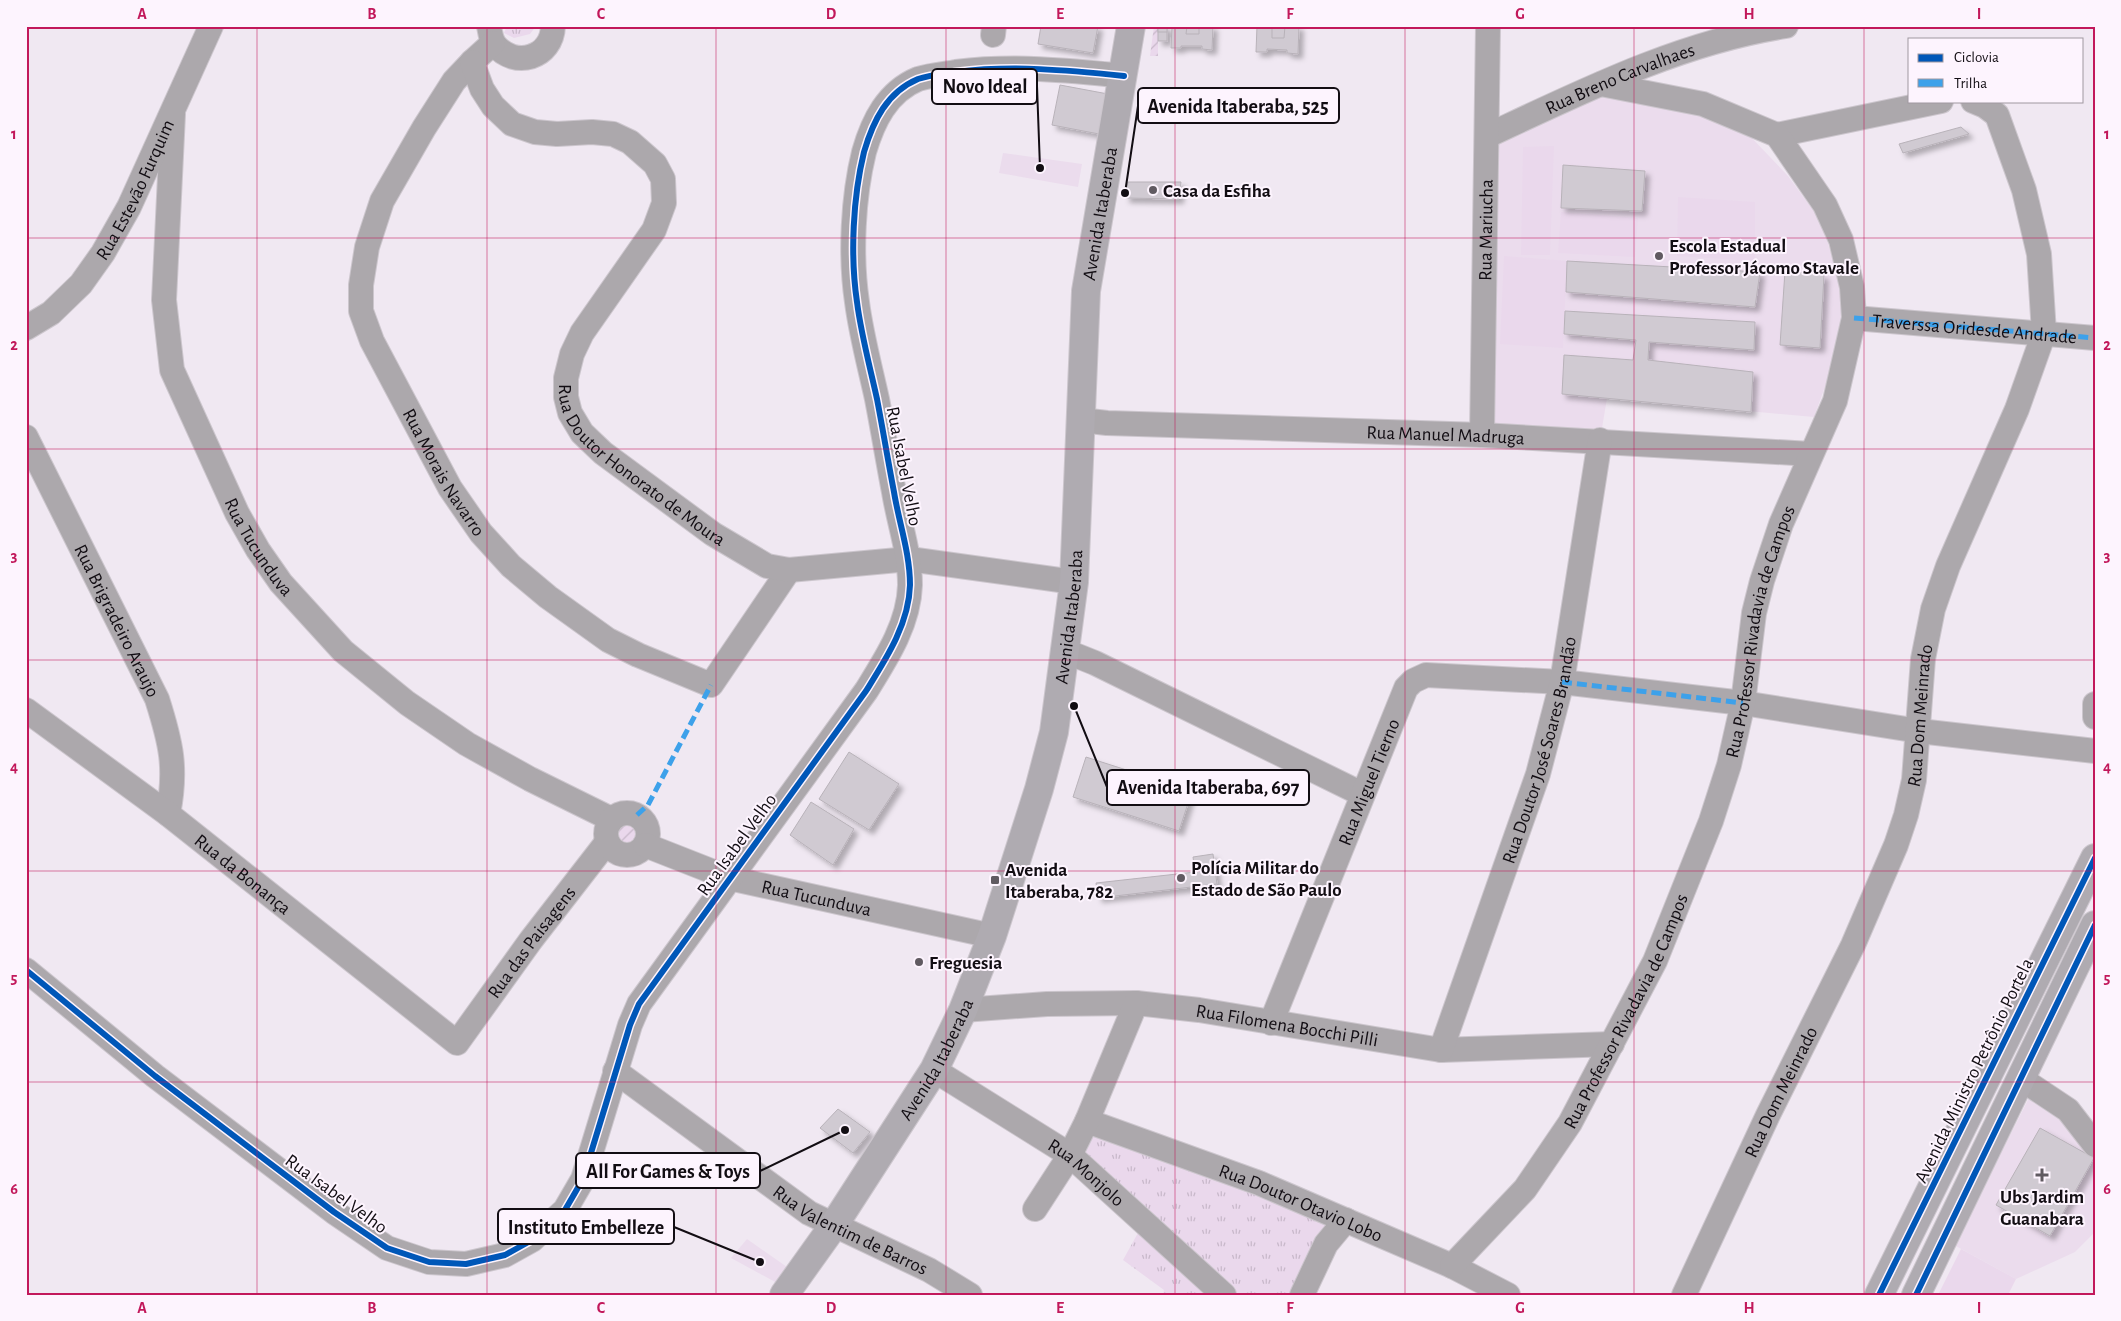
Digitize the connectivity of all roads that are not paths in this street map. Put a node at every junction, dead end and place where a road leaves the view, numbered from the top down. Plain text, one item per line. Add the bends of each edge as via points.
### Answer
1 (211, 26) edge
2 (554, 26) edge
3 (1131, 26) edge
4 (1488, 26) edge
5 (1786, 26) edge
6 (491, 35) edge
7 (472, 62) junction
8 (1124, 76) junction
9 (1601, 84) junction
10 (1936, 102) edge
11 (1975, 102) edge
12 (173, 114) junction
13 (1777, 135) junction
14 (1488, 136) junction
15 (1854, 318) junction
16 (26, 328) edge
17 (2044, 333) junction
18 (2095, 338) edge
19 (1081, 420) junction
20 (1482, 435) junction
21 (26, 437) edge
22 (1600, 440) junction
23 (1811, 454) junction
24 (909, 559) junction
25 (789, 570) junction
26 (1074, 582) junction
27 (1065, 651) junction
28 (1562, 682) junction
29 (1743, 702) junction
30 (2095, 704) edge
31 (26, 710) edge
32 (2095, 717) edge
33 (1919, 731) junction
34 (2095, 752) edge
35 (1362, 794) junction
36 (168, 814) junction
37 (611, 819) junction
38 (607, 842) junction
39 (645, 845) junction
40 (2095, 858) edge
41 (729, 878) junction
42 (2095, 925) edge
43 (992, 936) junction
44 (26, 970) edge
45 (1136, 1003) junction
46 (963, 1010) junction
47 (1271, 1023) junction
48 (457, 1043) joint
49 (1612, 1044) junction
50 (1441, 1050) junction
51 (934, 1070) junction
52 (615, 1071) junction
53 (2020, 1078) junction
54 (1087, 1121) junction
55 (2095, 1145) edge
56 (1070, 1155) junction
57 (1035, 1208) dead end
58 (1346, 1220) junction
59 (834, 1225) junction
60 (1452, 1266) junction
61 (784, 1295) edge
62 (970, 1295) edge
63 (1224, 1295) edge
64 (1302, 1295) edge
65 (1508, 1295) edge
66 (1684, 1295) edge
67 (1879, 1295) edge
68 (1916, 1295) edge

1 - 12 street, Rua Estevão Furquim
2 - 6 street via 553,37 543,52 526,59 507,56
3 - 8 main road, Avenida Itaberaba
4 - 14 street, Rua Mariucha
5 - 9 street, Rua Breno Carvalhaes via 1747,32 1709,43
6 - 7 street, Rua Morais Navarro
7 - 25 street, Rua Doutor Honorato de Moura via 493,106 512,124 535,132 613,134 630,142 655,164 663,179 664,203 654,230 599,306 572,354 566,378 566,397 570,413 582,433 603,453 713,534 767,566
7 - 25 street, Rua Morais Navarro via 454,81 382,202 367,247 361,285 361,311 372,341 450,488 481,533 511,566 548,598 608,640 711,685
8 - 19 main road, Avenida Itaberaba via 1086,291
8 - 24 street, Rua Isabel Velho via 1062,70 981,69 919,79 900,89 882,107 869,135 860,171 853,259 857,303
9 - 13 street via 1703,104
9 - 14 street, Rua Breno Carvalhaes
10 - 13 street
11 - 17 street, Rua Dom Meinrado via 1997,115 2024,190 2039,254
12 - 16 street, Rua Estevão Furquim via 129,207 103,253 81,284 51,313
12 - 37 street, Rua Tucunduva via 164,300 172,370 237,513 258,550 281,583 343,651 406,703 467,744
13 - 15 street, Rua Professor Rivadavia de Campos via 1826,205 1841,240 1852,287
14 - 20 street, Rua Mariucha
15 - 17 street, Traverssa Oridesde Andrade
15 - 23 street, Rua Professor Rivadavia de Campos via 1835,402
17 - 18 street, Traverssa Oridesde Andrade
17 - 33 street, Rua Dom Meinrado via 2017,410 1948,566 1933,609 1923,659
19 - 20 street, Rua Manuel Madruga
19 - 26 main road, Avenida Itaberaba
20 - 22 street, Rua Manuel Madruga
21 - 36 street, Rua Brigradeiro Araujo via 156,699 169,738 174,771
22 - 23 street, Rua Manuel Madruga
22 - 28 street, Rua Doutor José Soares Brandão
23 - 29 street, Rua Professor Rivadavia de Campos via 1781,524 1762,581 1754,613
24 - 25 street, Rua Doutor Honorato de Moura
24 - 26 street, Rua Doutor Honorato de Moura
24 - 41 street, Rua Isabel Velho via 910,588 903,621 891,652
26 - 27 main road, Avenida Itaberaba
27 - 35 street
27 - 43 main road, Avenida Itaberaba via 1054,732 1039,790
28 - 29 street, Rua Miguel Tierno
28 - 35 street, Rua Miguel Tierno via 1435,674 1413,681 1406,688
28 - 50 street, Rua Doutor José Soares Brandão via 1538,774
29 - 33 street, Rua Miguel Tierno
29 - 49 street, Rua Professor Rivadavia de Campos via 1729,765 1693,870 1655,961
30 - 32 street
31 - 36 street, Rua da Bonança
33 - 34 street, Rua Miguel Tierno
33 - 66 street, Rua Dom Meinrado via 1914,780 1896,845 1853,944
35 - 47 street, Rua Miguel Tierno
36 - 48 street, Rua da Bonança
37 - 38 street via 606,832
37 - 39 street via 630,813 642,819 648,832
38 - 39 street via 614,851 627,855 634,854
38 - 48 street, Rua das Paisagens
39 - 41 street, Rua Tucunduva
40 - 67 main road, Avenida Ministro Petrônio Portela
41 - 43 street, Rua Tucunduva
41 - 52 street, Rua Isabel Velho via 639,1004
42 - 53 main road
43 - 46 main road, Avenida Itaberaba
44 - 52 street, Rua Isabel Velho via 155,1076 334,1212 388,1248 429,1262 466,1264 505,1255 532,1240 565,1210 583,1179
45 - 46 street, Rua Filomena Bocchi Pilli via 1047,1004
45 - 47 street, Rua Filomena Bocchi Pilli
45 - 54 street
46 - 51 main road, Avenida Itaberaba
47 - 50 street, Rua Filomena Bocchi Pilli
49 - 50 street, Rua Filomena Bocchi Pilli
49 - 60 street, Rua Professor Rivadavia de Campos via 1570,1123 1524,1189
51 - 56 street, Rua Monjolo
51 - 59 main road, Avenida Itaberaba
52 - 59 street, Rua Valentim de Barros via 809,1213
53 - 55 street via 2068,1110
53 - 68 main road
54 - 56 street
54 - 58 street, Rua Doutor Otavio Lobo via 1259,1183
56 - 57 street
56 - 63 street, Rua Monjolo
58 - 60 street, Rua Doutor Otavio Lobo
58 - 64 street via 1326,1244
59 - 61 main road, Avenida Itaberaba
59 - 62 street, Rua Valentim de Barros via 930,1270
60 - 65 street, Rua Doutor Otavio Lobo

